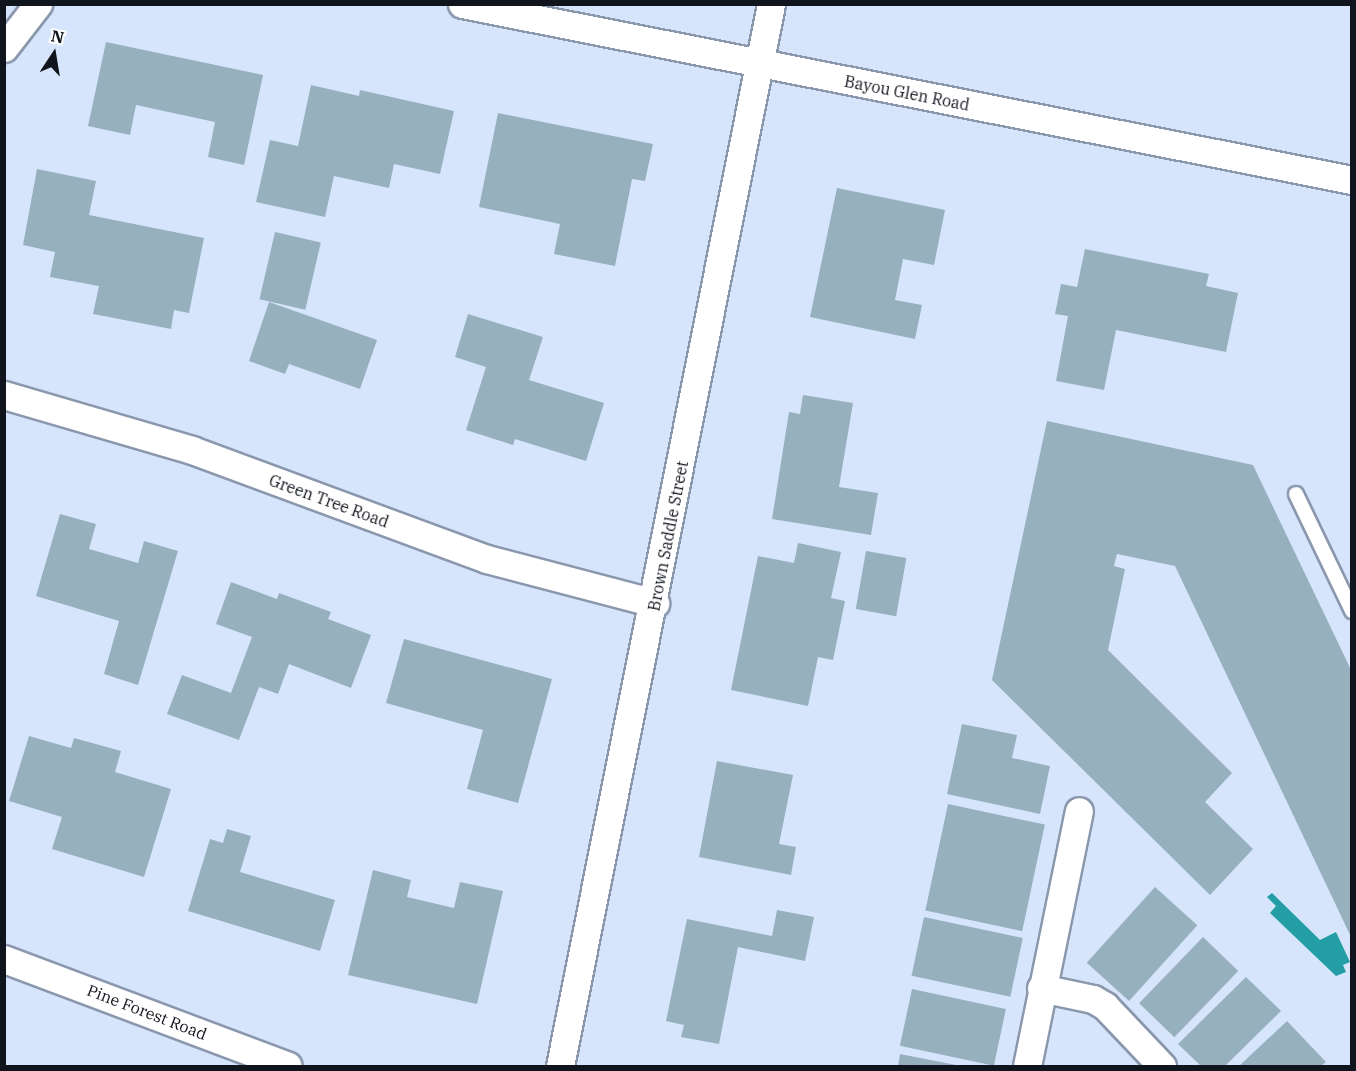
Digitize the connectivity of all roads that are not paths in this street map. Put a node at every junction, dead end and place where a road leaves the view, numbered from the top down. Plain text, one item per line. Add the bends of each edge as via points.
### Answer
1 (38, 4) edge
2 (462, 4) edge
3 (771, 4) edge
4 (4, 48) edge
5 (759, 64) junction
6 (1352, 180) edge
7 (4, 395) edge
8 (1296, 495) dead end
9 (655, 603) junction
10 (1352, 611) edge
11 (1079, 811) dead end
12 (4, 958) edge
13 (1041, 988) junction
14 (288, 1066) edge
15 (560, 1066) edge
16 (1027, 1066) edge
17 (1162, 1066) edge

1 - 4 street
2 - 5 street, Bayou Glen Road
3 - 5 street, Brown Saddle Street
5 - 6 street, Bayou Glen Road
5 - 9 street, Brown Saddle Street
7 - 9 street, Green Tree Road via 192,450 487,559
8 - 10 lane
9 - 15 street, Brown Saddle Street
11 - 13 street
12 - 14 street, Pine Forest Road
13 - 16 street
13 - 17 street via 1094,999 1105,1006

